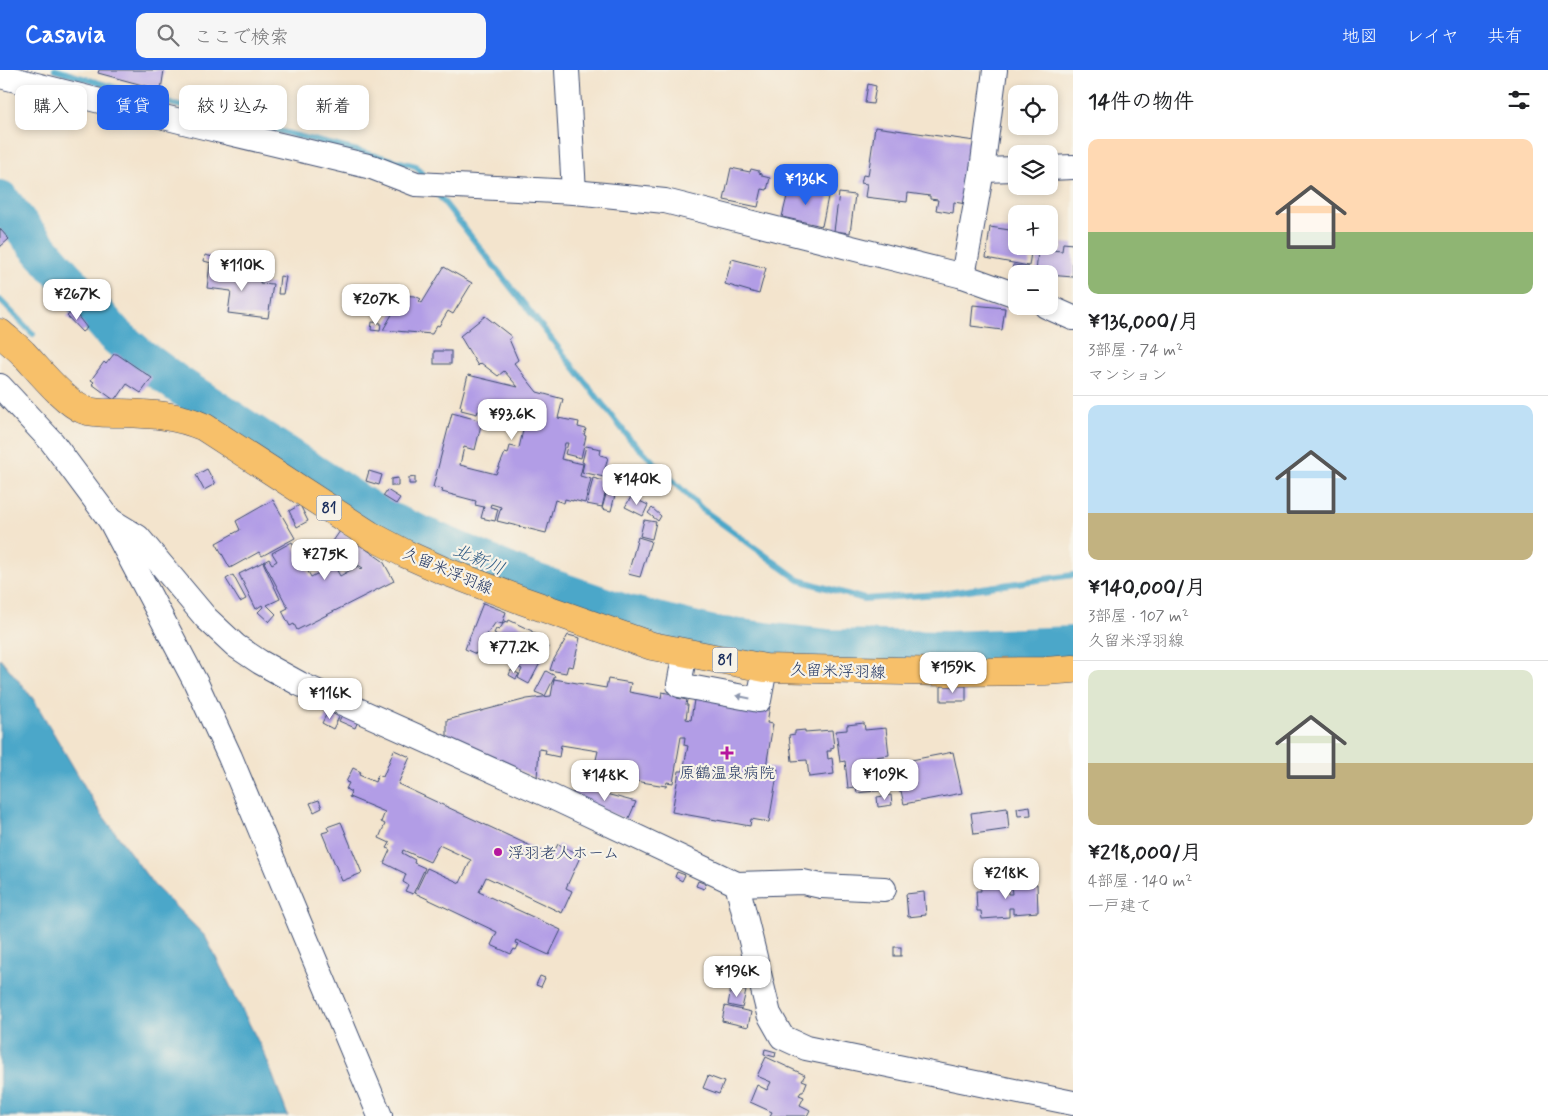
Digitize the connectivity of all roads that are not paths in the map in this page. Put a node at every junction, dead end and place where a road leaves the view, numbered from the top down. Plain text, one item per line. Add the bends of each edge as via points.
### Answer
1 (567, 70) edge
2 (995, 70) edge
3 (0, 76) edge
4 (1073, 167) edge
5 (1058, 168) edge
6 (1008, 169) edge
7 (982, 170) junction
8 (574, 192) junction
9 (963, 276) junction
10 (1008, 292) edge
11 (1058, 311) edge
12 (1073, 318) edge
13 (0, 333) edge
14 (0, 386) edge
15 (110, 520) junction
16 (1073, 669) edge
17 (737, 884) junction
18 (884, 889) dead end
19 (1073, 1103) edge
20 (380, 1116) edge

1 - 8 street
2 - 7 street
3 - 8 street via 372,167 416,184
4 - 5 street
6 - 7 street
7 - 9 street
8 - 9 street via 665,202
9 - 10 street
11 - 12 street
13 - 16 main road, 久留米浮羽線 / 81 via 84,410 158,414 188,420 204,427 370,535 406,554 521,600 642,642 765,668 948,672
14 - 15 street via 52,442
15 - 17 street via 138,537 206,618 236,646 260,662 300,684
15 - 20 street via 204,700
17 - 18 street via 803,882
17 - 19 street via 769,1014 782,1037 806,1048

